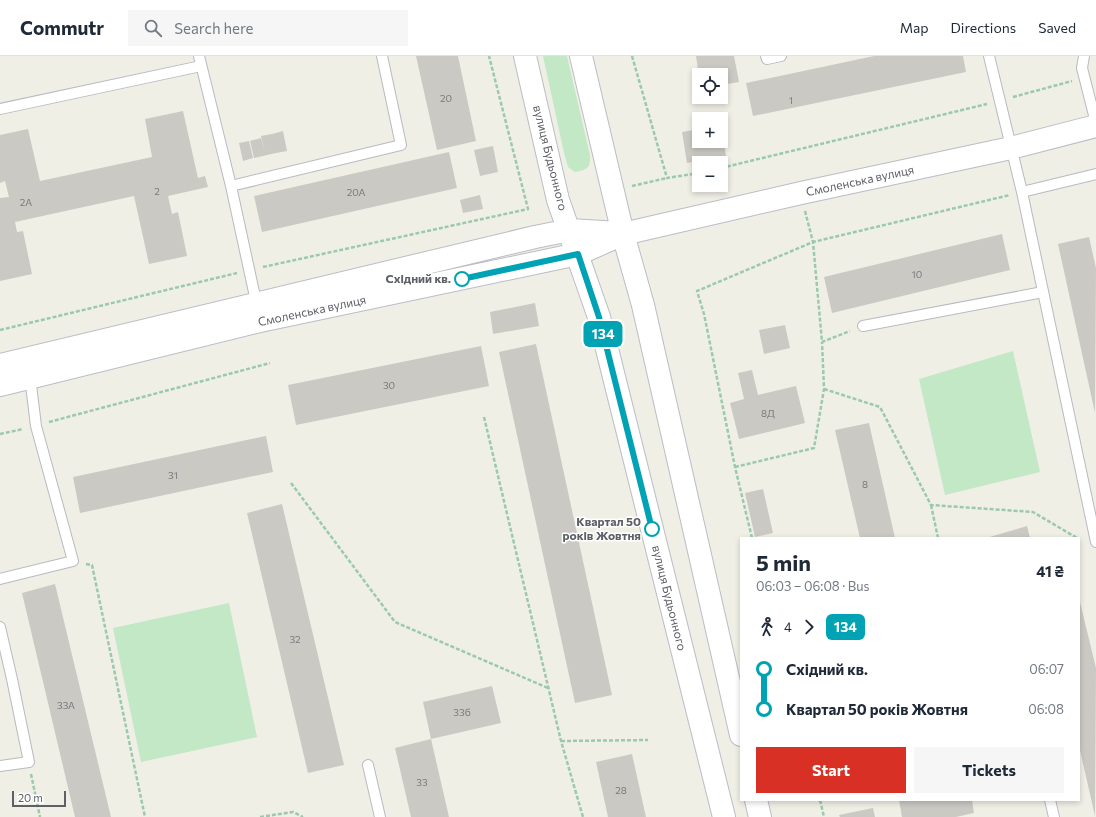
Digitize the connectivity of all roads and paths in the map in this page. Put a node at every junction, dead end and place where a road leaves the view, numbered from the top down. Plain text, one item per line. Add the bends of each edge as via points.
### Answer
1 (382, 56) edge
2 (489, 56) edge
3 (525, 56) edge
4 (581, 56) edge
5 (632, 56) edge
6 (766, 56) edge
7 (781, 56) edge
8 (989, 56) edge
9 (1084, 56) edge
10 (200, 61) edge
11 (1085, 78) junction
12 (1000, 100) junction
13 (0, 109) edge
14 (1096, 124) edge
15 (1011, 148) junction
16 (728, 166) edge
17 (692, 174) edge
18 (1096, 174) edge
19 (668, 178) junction
20 (231, 186) junction
21 (612, 191) junction
22 (1022, 192) junction
23 (801, 193) junction
24 (528, 209) dead end
25 (570, 230) junction
26 (622, 234) junction
27 (813, 242) junction
28 (578, 254) junction
29 (1043, 292) junction
30 (258, 313) junction
31 (863, 326) joint
32 (822, 342) junction
33 (270, 363) dead end
34 (0, 366) edge
35 (30, 377) junction
36 (0, 385) edge
37 (824, 389) junction
38 (484, 417) dead end
39 (36, 426) junction
40 (0, 434) edge
41 (735, 466) junction
42 (291, 483) dead end
43 (931, 505) junction
44 (752, 537) edge
45 (938, 537) edge
46 (1075, 537) edge
47 (1096, 542) edge
48 (73, 561) junction
49 (0, 579) edge
50 (0, 627) edge
51 (548, 688) junction
52 (740, 731) edge
53 (648, 740) dead end
54 (561, 741) junction
55 (29, 762) junction
56 (368, 764) dead end
57 (0, 766) edge
58 (756, 801) edge
59 (820, 801) edge
60 (1050, 801) edge
61 (40, 817) edge
62 (145, 817) edge
63 (260, 817) edge
64 (303, 817) edge
65 (380, 817) edge
66 (583, 817) edge
67 (724, 817) edge
68 (760, 817) edge
69 (824, 817) edge
70 (1054, 817) edge

1 - 20 lane via 401,145
2 - 24 path
3 - 25 street, вулиця Будьонного via 558,200
4 - 21 street
5 - 19 path
6 - 7 lane via 767,59
8 - 12 lane
9 - 11 lane via 1082,68
10 - 13 lane
10 - 20 lane
11 - 12 path
11 - 14 lane
12 - 15 lane
12 - 16 path
14 - 15 street, Смоленська вулиця
15 - 22 lane
15 - 23 street, Смоленська вулиця
17 - 19 path
18 - 22 lane
19 - 21 path
20 - 30 lane
21 - 26 street
22 - 27 path
22 - 29 lane
23 - 26 street, Смоленська вулиця
23 - 27 path
25 - 26 street, Смоленська вулиця
25 - 28 street, вулиця Будьонного
25 - 30 street, Смоленська вулиця via 535,237
26 - 28 street, Смоленська вулиця
26 - 52 street via 643,305
27 - 32 path
27 - 41 path via 697,291
28 - 30 street, Смоленська вулиця
28 - 67 street, вулиця Будьонного via 599,317
29 - 31 lane
29 - 47 lane
30 - 34 street, Смоленська вулиця
30 - 35 street, Смоленська вулиця
31 - 32 path
32 - 37 path
33 - 39 path
35 - 36 street, Смоленська вулиця
35 - 39 lane
37 - 41 path via 814,448
37 - 43 path via 880,407
38 - 51 path
39 - 40 path
39 - 48 lane
41 - 44 path
42 - 51 path via 396,622
43 - 45 path
43 - 46 path via 1033,512
48 - 49 lane
48 - 62 path via 92,565
50 - 55 lane
51 - 54 path
53 - 54 path
54 - 66 path
55 - 57 lane
55 - 61 path
56 - 65 lane
58 - 68 street
59 - 69 path
60 - 70 lane
63 - 64 path via 293,812

